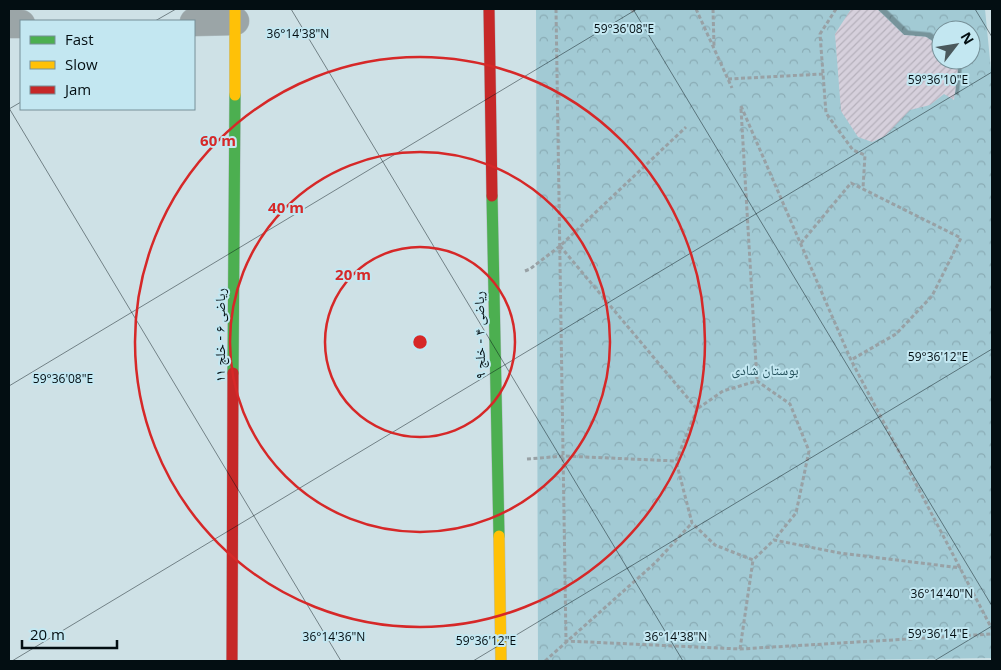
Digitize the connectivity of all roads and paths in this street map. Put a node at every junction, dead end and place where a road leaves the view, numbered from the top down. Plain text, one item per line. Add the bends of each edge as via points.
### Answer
1 (489, 9) edge
2 (556, 9) edge
3 (631, 9) edge
4 (696, 9) edge
5 (713, 9) edge
6 (836, 9) edge
7 (635, 13) dead end
8 (235, 15) edge
9 (195, 22) edge
10 (714, 49) junction
11 (822, 74) junction
12 (728, 79) junction
13 (732, 88) dead end
14 (686, 127) dead end
15 (863, 188) junction
16 (801, 243) junction
17 (560, 246) junction
18 (493, 281) junction
19 (851, 360) junction
20 (757, 381) junction
21 (697, 409) junction
22 (564, 456) junction
23 (497, 461) junction
24 (676, 461) junction
25 (692, 523) junction
26 (774, 540) junction
27 (753, 560) junction
28 (960, 568) junction
29 (992, 629) edge
30 (992, 634) edge
31 (566, 641) junction
32 (740, 649) junction
33 (232, 661) edge
34 (500, 661) edge
35 (545, 661) edge

1 - 18 street, ریاضی ۴ - خلج ۹
2 - 17 path
3 - 7 path
4 - 10 path
5 - 10 path
6 - 11 path via 820,34
8 - 9 street
8 - 33 street, ریاضی ۶ - خلج ۱۱
10 - 12 path
11 - 12 path
11 - 15 path via 826,113 853,150 865,155
12 - 13 path
14 - 17 path
15 - 16 path via 851,183
15 - 19 path via 961,238 932,296 896,334
16 - 19 path
16 - 20 path via 741,106
17 - 18 path via 530,269
17 - 21 path
17 - 22 path
18 - 23 street, ریاضی ۴ - خلج ۹
19 - 28 path
20 - 21 path via 723,390
20 - 26 path via 790,404 809,451 796,513
21 - 24 path
22 - 23 path
22 - 24 path
22 - 31 path
23 - 34 street, ریاضی ۴ - خلج ۹
24 - 25 path
25 - 27 path via 714,545
25 - 31 path via 655,563
26 - 27 path
26 - 28 path via 840,553
27 - 32 path
28 - 29 path
30 - 32 path
31 - 32 path
31 - 35 path

